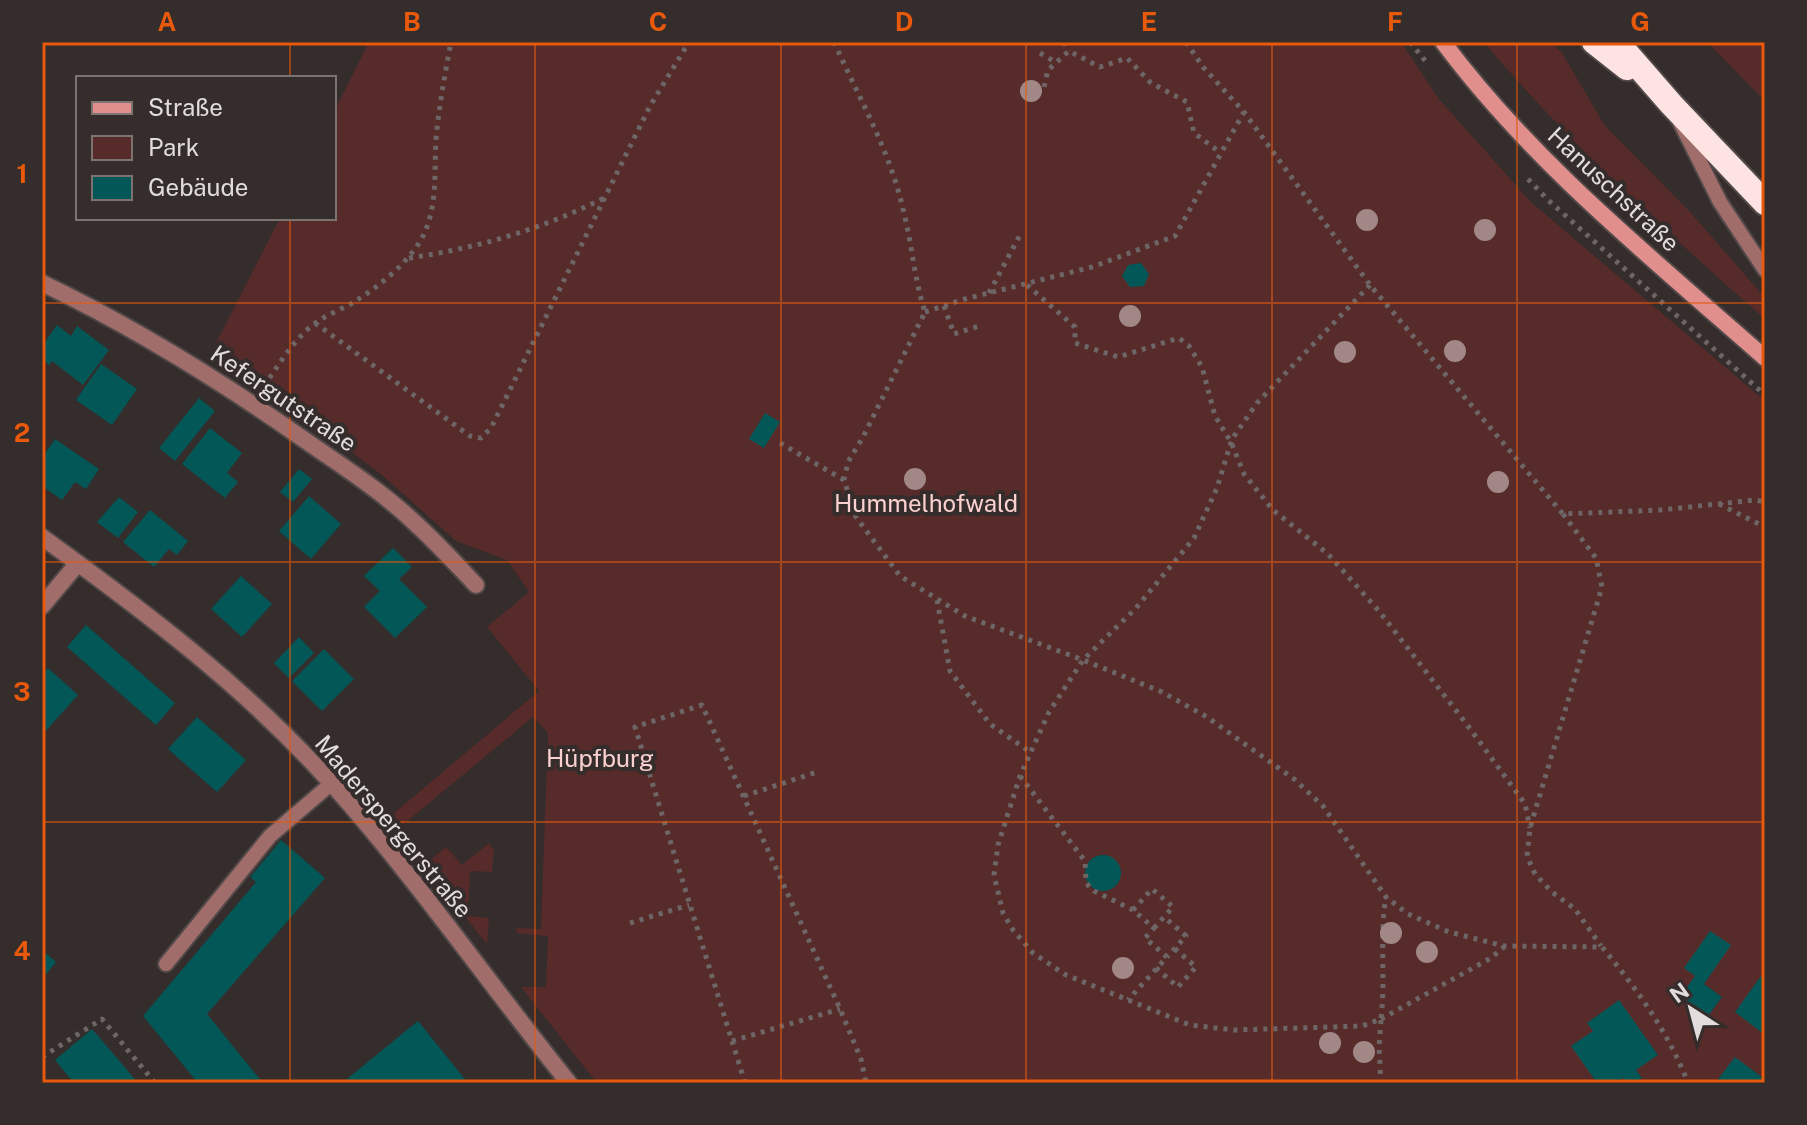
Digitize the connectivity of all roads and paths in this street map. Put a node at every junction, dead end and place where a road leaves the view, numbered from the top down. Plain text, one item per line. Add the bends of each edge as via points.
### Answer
1 (451, 42) edge
2 (689, 42) edge
3 (834, 42) edge
4 (1064, 42) edge
5 (1186, 42) edge
6 (1443, 42) edge
7 (1594, 42) edge
8 (1617, 42) edge
9 (1069, 51) junction
10 (1040, 53) dead end
11 (1057, 63) junction
12 (1044, 87) dead end
13 (1671, 104) junction
14 (1244, 112) junction
15 (1221, 153) junction
16 (605, 197) junction
17 (1765, 203) edge
18 (1020, 235) dead end
19 (407, 258) junction
20 (1765, 270) edge
21 (42, 283) edge
22 (1027, 285) junction
23 (1370, 285) junction
24 (988, 293) junction
25 (944, 306) junction
26 (925, 312) junction
27 (315, 323) junction
28 (979, 326) dead end
29 (1765, 358) edge
30 (252, 403) junction
31 (1231, 442) junction
32 (780, 443) dead end
33 (844, 480) junction
34 (1765, 502) edge
35 (1719, 504) junction
36 (1563, 514) junction
37 (1765, 527) edge
38 (42, 537) edge
39 (78, 563) junction
40 (476, 585) dead end
41 (937, 599) junction
42 (42, 606) edge
43 (1083, 660) junction
44 (1030, 752) junction
45 (820, 771) dead end
46 (1020, 776) junction
47 (332, 783) junction
48 (744, 796) junction
49 (1530, 828) junction
50 (1386, 897) junction
51 (689, 905) junction
52 (1133, 910) junction
53 (1164, 917) junction
54 (630, 923) dead end
55 (1154, 928) junction
56 (1504, 946) junction
57 (1602, 947) junction
58 (1174, 948) junction
59 (1167, 957) junction
60 (166, 964) dead end
61 (1156, 968) junction
62 (1128, 1000) junction
63 (840, 1009) junction
64 (1381, 1019) junction
65 (732, 1041) junction
66 (42, 1057) edge
67 (155, 1083) edge
68 (569, 1083) edge
69 (745, 1083) edge
70 (866, 1083) edge
71 (1381, 1083) edge
72 (1688, 1083) edge

1 - 19 path via 433,204 423,235
2 - 16 path
3 - 26 path via 887,159
4 - 9 path
5 - 14 path
6 - 29 street, Hanuschstraße via 1495,108 1557,171
7 - 13 highway
8 - 13 highway
9 - 11 path
9 - 15 path via 1100,67 1127,58 1151,83 1187,102 1194,133
10 - 11 path
11 - 12 path via 1048,70
13 - 17 highway
13 - 20 lane via 1720,202
14 - 15 path
14 - 23 path
15 - 22 path via 1175,236
16 - 19 path via 505,239
16 - 27 path via 491,428 481,438 470,436
18 - 24 path
19 - 27 path via 358,300
21 - 30 street, Kefergutstraße via 98,310
22 - 24 path
22 - 31 path via 1075,327 1075,343 1118,357 1179,338 1202,367 1215,416
23 - 31 path via 1257,403
23 - 36 path
24 - 25 path
25 - 26 path
25 - 28 path via 954,334
26 - 33 path via 848,462
27 - 30 path
30 - 40 street, Kefergutstraße via 415,522
31 - 43 path via 1194,538 1136,608
31 - 49 path via 1260,495 1357,586 1471,730 1525,804
32 - 33 path
33 - 41 path via 856,517 900,576
34 - 35 path
35 - 36 path
35 - 37 path
36 - 49 path via 1596,558 1602,587
38 - 39 street, Maderspergerstraße
39 - 42 street
39 - 47 street, Maderspergerstraße via 239,693
41 - 43 path via 965,616
41 - 44 path via 950,671 990,724
43 - 44 path
43 - 50 path via 1207,717 1294,779 1323,806
44 - 46 path
45 - 48 path
46 - 52 path via 1085,861 1086,883
46 - 62 path via 994,875 1003,913 1033,953 1064,974
47 - 60 lane via 270,836
47 - 68 street, Maderspergerstraße
48 - 51 path via 702,705 635,727
48 - 63 path
49 - 57 path via 1527,856 1535,874 1575,909
50 - 56 path via 1408,914 1449,932
50 - 64 path
51 - 54 path
51 - 65 path
52 - 53 path via 1152,889 1173,907
52 - 55 path
53 - 55 path
53 - 58 path via 1186,936
55 - 59 path via 1145,938
56 - 57 path
56 - 64 path
57 - 72 path via 1655,1019
58 - 59 path
58 - 61 path via 1196,967 1178,987
59 - 61 path
61 - 62 path
62 - 64 path via 1190,1025 1234,1030 1362,1026
63 - 65 path
63 - 70 path
64 - 71 path
65 - 69 path
66 - 67 path via 102,1019

